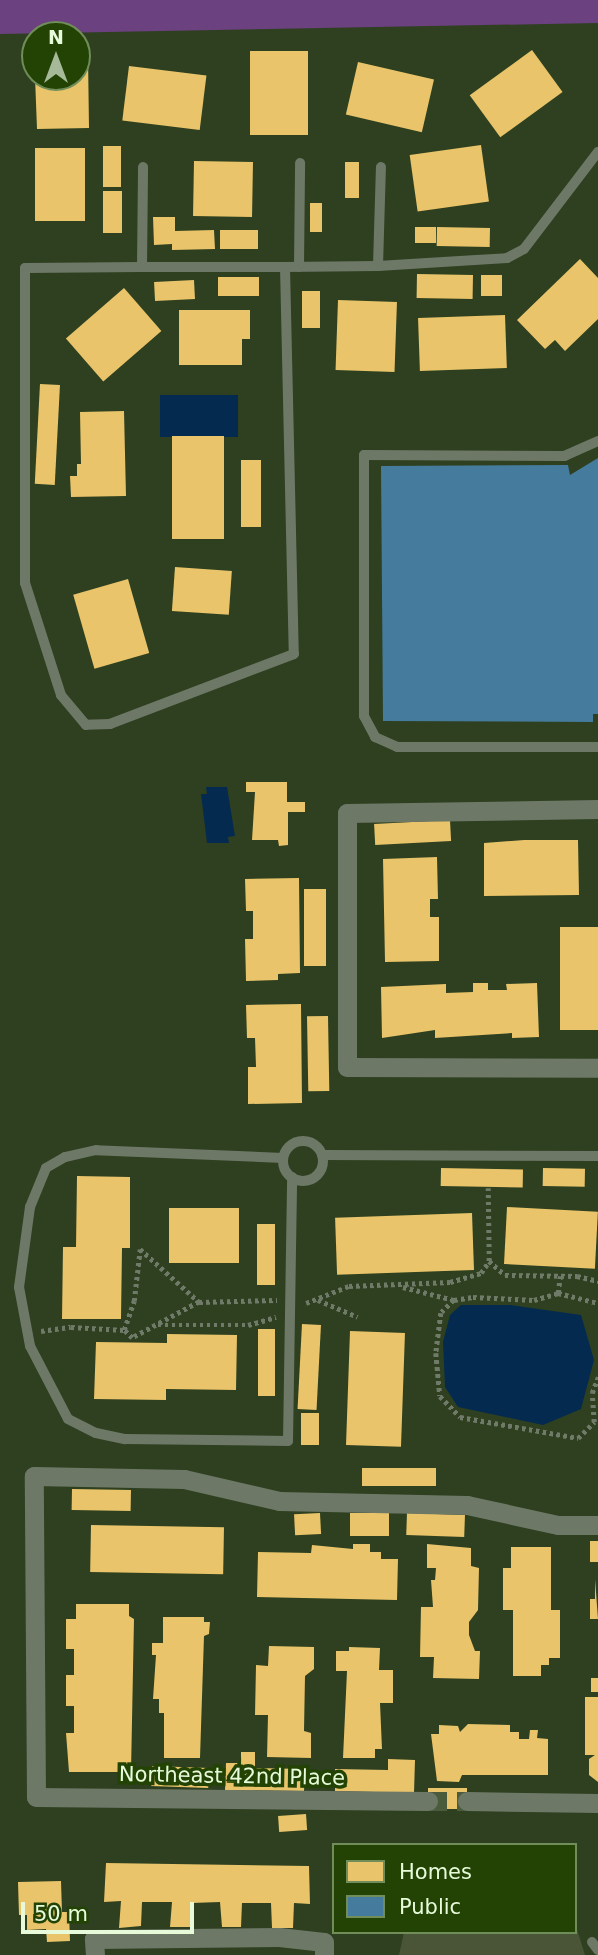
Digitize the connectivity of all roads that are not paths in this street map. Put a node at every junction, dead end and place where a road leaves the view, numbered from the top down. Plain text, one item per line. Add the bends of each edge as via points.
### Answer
1 (598, 152) edge
2 (300, 163) dead end
3 (144, 167) dead end
4 (381, 167) dead end
5 (378, 266) junction
6 (285, 267) junction
7 (299, 267) junction
8 (142, 268) junction
9 (598, 441) edge
10 (598, 747) edge
11 (598, 810) edge
12 (598, 1068) edge
13 (322, 1155) junction
14 (598, 1156) edge
15 (284, 1158) junction
16 (292, 1178) junction
17 (598, 1525) edge
18 (428, 1801) tunnel mouth
19 (467, 1801) tunnel mouth
20 (598, 1803) edge
21 (95, 1955) edge
22 (324, 1955) edge

1 - 5 lane via 565,199 506,258
2 - 7 lane
3 - 8 lane
4 - 5 lane
5 - 7 lane
6 - 7 lane
6 - 8 lane
6 - 8 lane via 294,654 110,724 86,725 61,695 24,583 24,268
9 - 10 lane via 565,456 364,455 364,716 375,737 397,747
11 - 12 street via 347,813 347,1067
13 - 14 lane
13 - 15 lane via 316,1146 303,1142 290,1146
13 - 16 lane via 321,1170 313,1179
15 - 16 lane
15 - 16 lane via 96,1150 65,1157 46,1168 22,1248 19,1287 28,1336 47,1386 68,1419 96,1433 125,1439 288,1441
17 - 18 street, Northeast 42nd Place via 558,1525 467,1505 253,1498 184,1479 34,1476 36,1797
19 - 20 street
21 - 22 street via 94,1939 279,1937 324,1942

